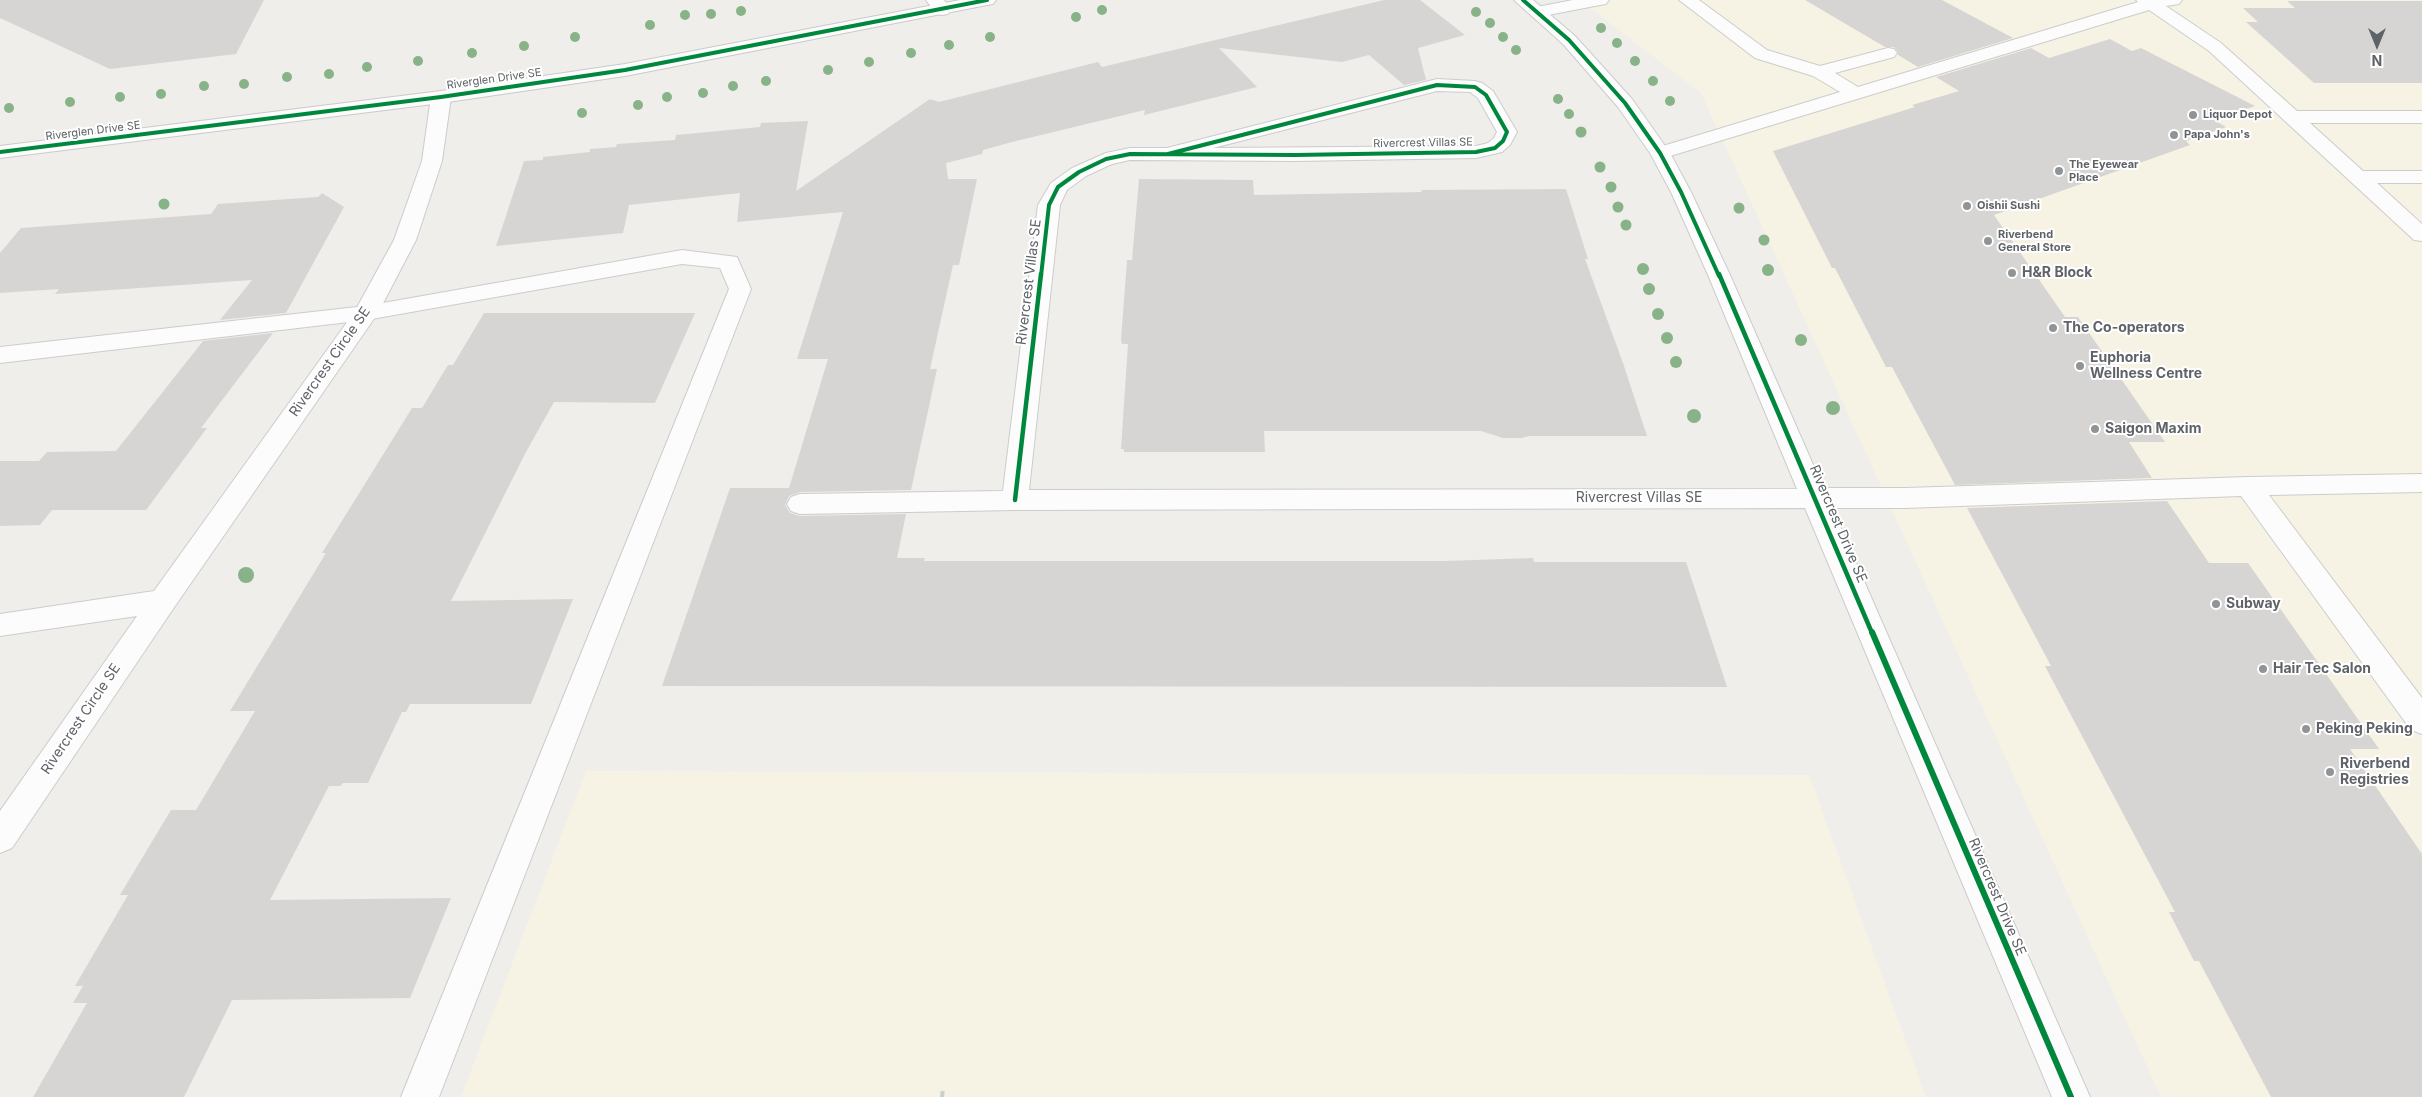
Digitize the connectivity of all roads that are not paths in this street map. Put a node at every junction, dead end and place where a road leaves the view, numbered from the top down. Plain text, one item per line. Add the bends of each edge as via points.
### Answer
1 (987, 0) edge
2 (1600, 0) edge
3 (1688, 0) edge
4 (2173, 0) edge
5 (2148, 2) edge
6 (938, 5) edge
7 (1530, 6) edge
8 (1888, 53) dead end
9 (1820, 72) junction
10 (1856, 94) junction
11 (440, 97) junction
12 (2292, 117) junction
13 (2422, 117) edge
14 (0, 152) edge
15 (1660, 153) junction
16 (1168, 154) junction
17 (2357, 177) junction
18 (2422, 177) edge
19 (2422, 235) edge
20 (366, 313) junction
21 (0, 355) edge
22 (2422, 483) edge
23 (2248, 486) junction
24 (1814, 498) junction
25 (1015, 500) junction
26 (800, 504) dead end
27 (162, 601) junction
28 (0, 625) edge
29 (2422, 721) edge
30 (0, 838) edge
31 (420, 1097) edge
32 (2071, 1097) edge

1 - 6 street, Riverglen Drive SE
2 - 7 street
3 - 9 street via 1761,54
4 - 5 street
5 - 10 street
5 - 12 street via 2215,47
6 - 11 street, Riverglen Drive SE via 624,70
7 - 15 street, Rivercrest Drive SE via 1569,40 1618,96
8 - 9 street
9 - 10 street
10 - 15 street
11 - 14 street, Riverglen Drive SE
11 - 20 street, Rivercrest Circle SE via 432,161 422,197 405,240
12 - 13 street
12 - 17 street
15 - 24 street, Rivercrest Drive SE via 1719,275
16 - 16 street, Rivercrest Villas SE via 1476,152 1495,148 1507,132 1486,95 1475,88 1437,85
16 - 25 street, Rivercrest Villas SE via 1130,154 1106,159 1058,186 1049,205
17 - 18 street
17 - 19 street
20 - 21 street
20 - 27 street, Rivercrest Circle SE
20 - 31 street via 682,257 729,262 740,289
22 - 23 street, Rivercrest Villas SE
23 - 24 street, Rivercrest Villas SE
23 - 29 street
24 - 25 street, Rivercrest Villas SE
24 - 32 street, Rivercrest Drive SE
25 - 26 street, Rivercrest Villas SE
27 - 28 street
27 - 30 street, Rivercrest Circle SE

